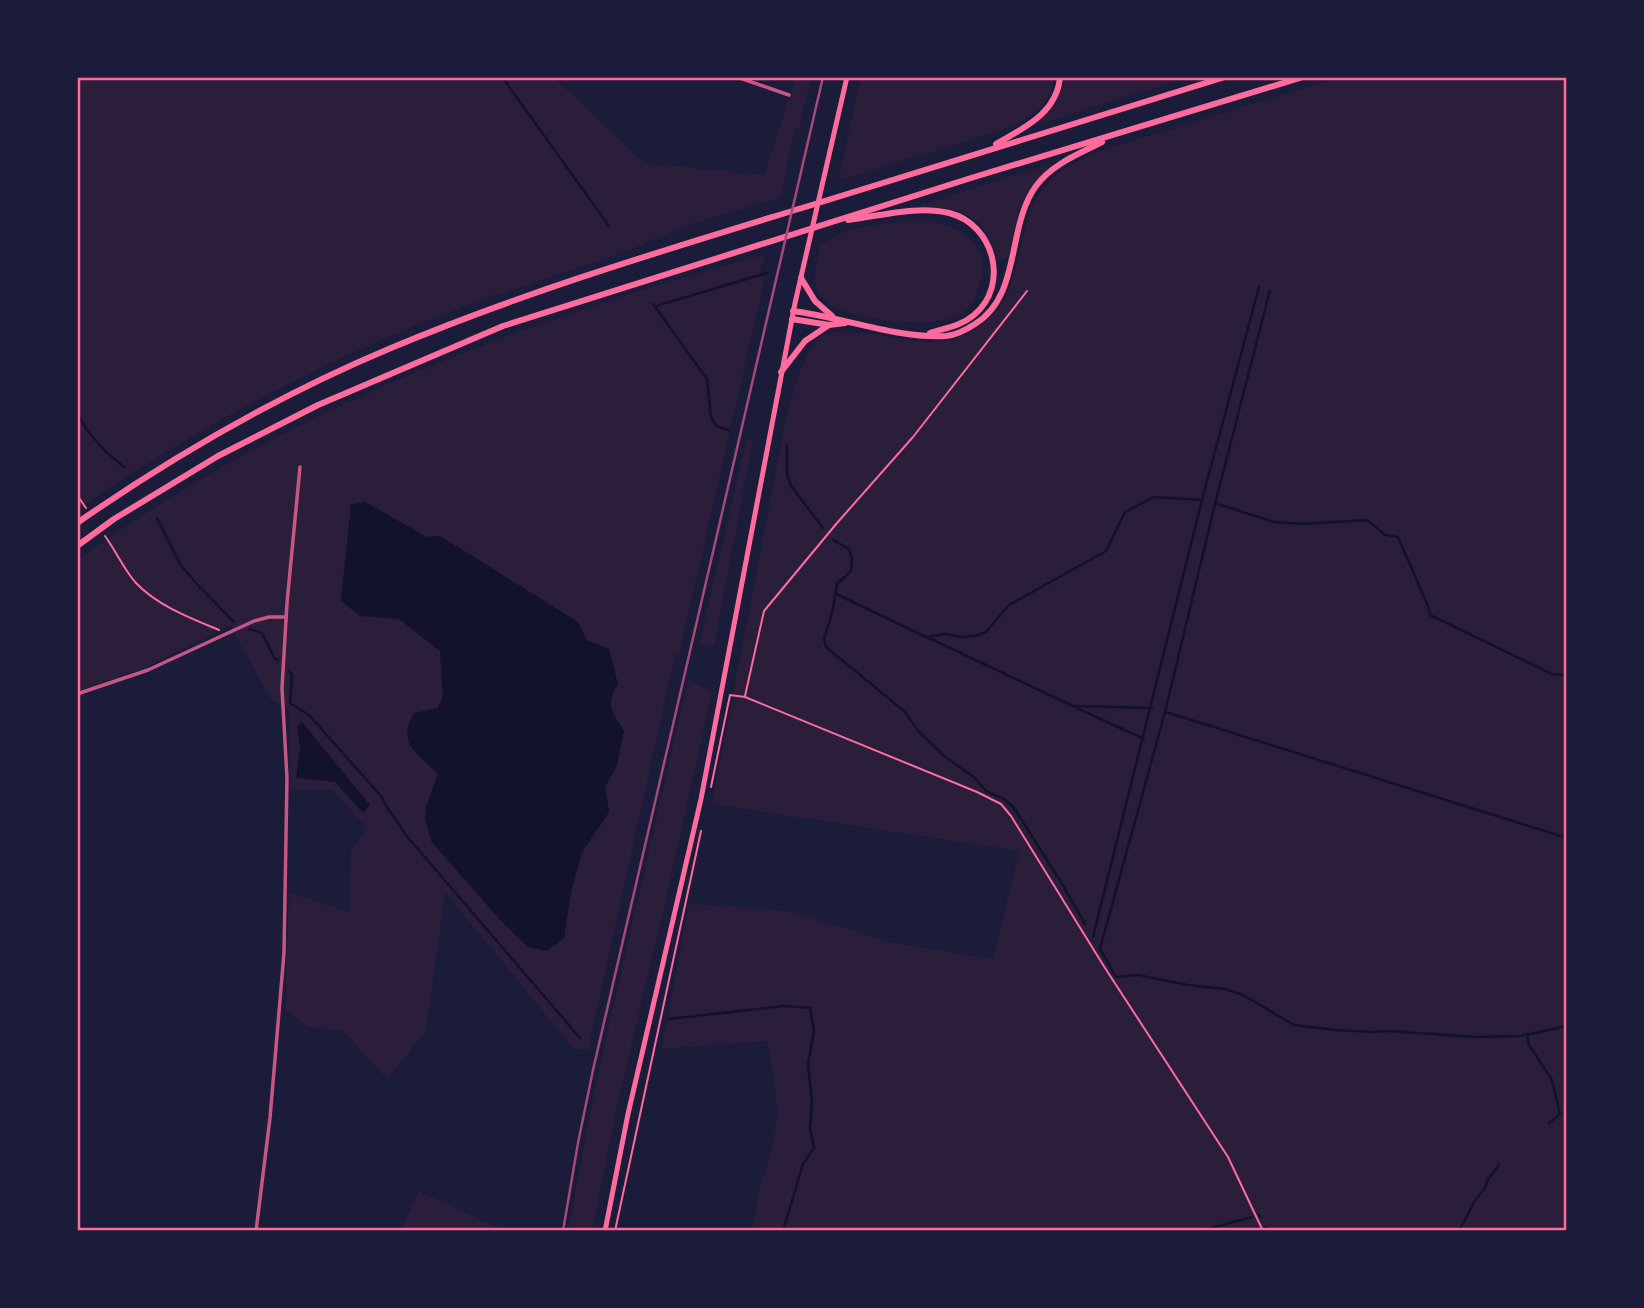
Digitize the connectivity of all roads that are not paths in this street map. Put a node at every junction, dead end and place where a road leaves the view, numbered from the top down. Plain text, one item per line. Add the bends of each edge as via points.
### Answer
1 (737, 77) edge
2 (847, 77) edge
3 (1060, 77) edge
4 (1225, 77) edge
5 (1303, 77) edge
6 (789, 95) dead end
7 (1118, 134) junction
8 (985, 151) junction
9 (832, 222) junction
10 (801, 278) junction
11 (793, 311) junction
12 (833, 317) junction
13 (792, 319) junction
14 (848, 323) junction
15 (829, 325) junction
16 (926, 334) junction
17 (781, 372) junction
18 (300, 467) dead end
19 (77, 523) edge
20 (77, 546) edge
21 (286, 617) junction
22 (77, 694) edge
23 (256, 1231) edge
24 (605, 1231) edge

1 - 6 street
2 - 10 main road
3 - 8 highway via 1051,106
4 - 8 highway
5 - 7 highway
7 - 9 highway
7 - 16 highway via 1047,173 1035,187 1026,204 1003,290 982,320 946,336
8 - 19 highway via 573,279 391,348 214,436
9 - 16 highway via 930,210 961,217 980,233 994,266 985,303 961,324
9 - 20 highway via 503,326 400,369 218,456
10 - 11 main road
10 - 12 highway via 814,301
11 - 12 highway
11 - 13 main road
12 - 14 highway
13 - 15 highway
13 - 17 main road
14 - 15 highway
14 - 16 highway
15 - 17 highway via 805,341
17 - 24 main road via 709,758
18 - 21 street
21 - 22 street via 254,621 148,670
21 - 23 street via 282,688 287,778 284,953

